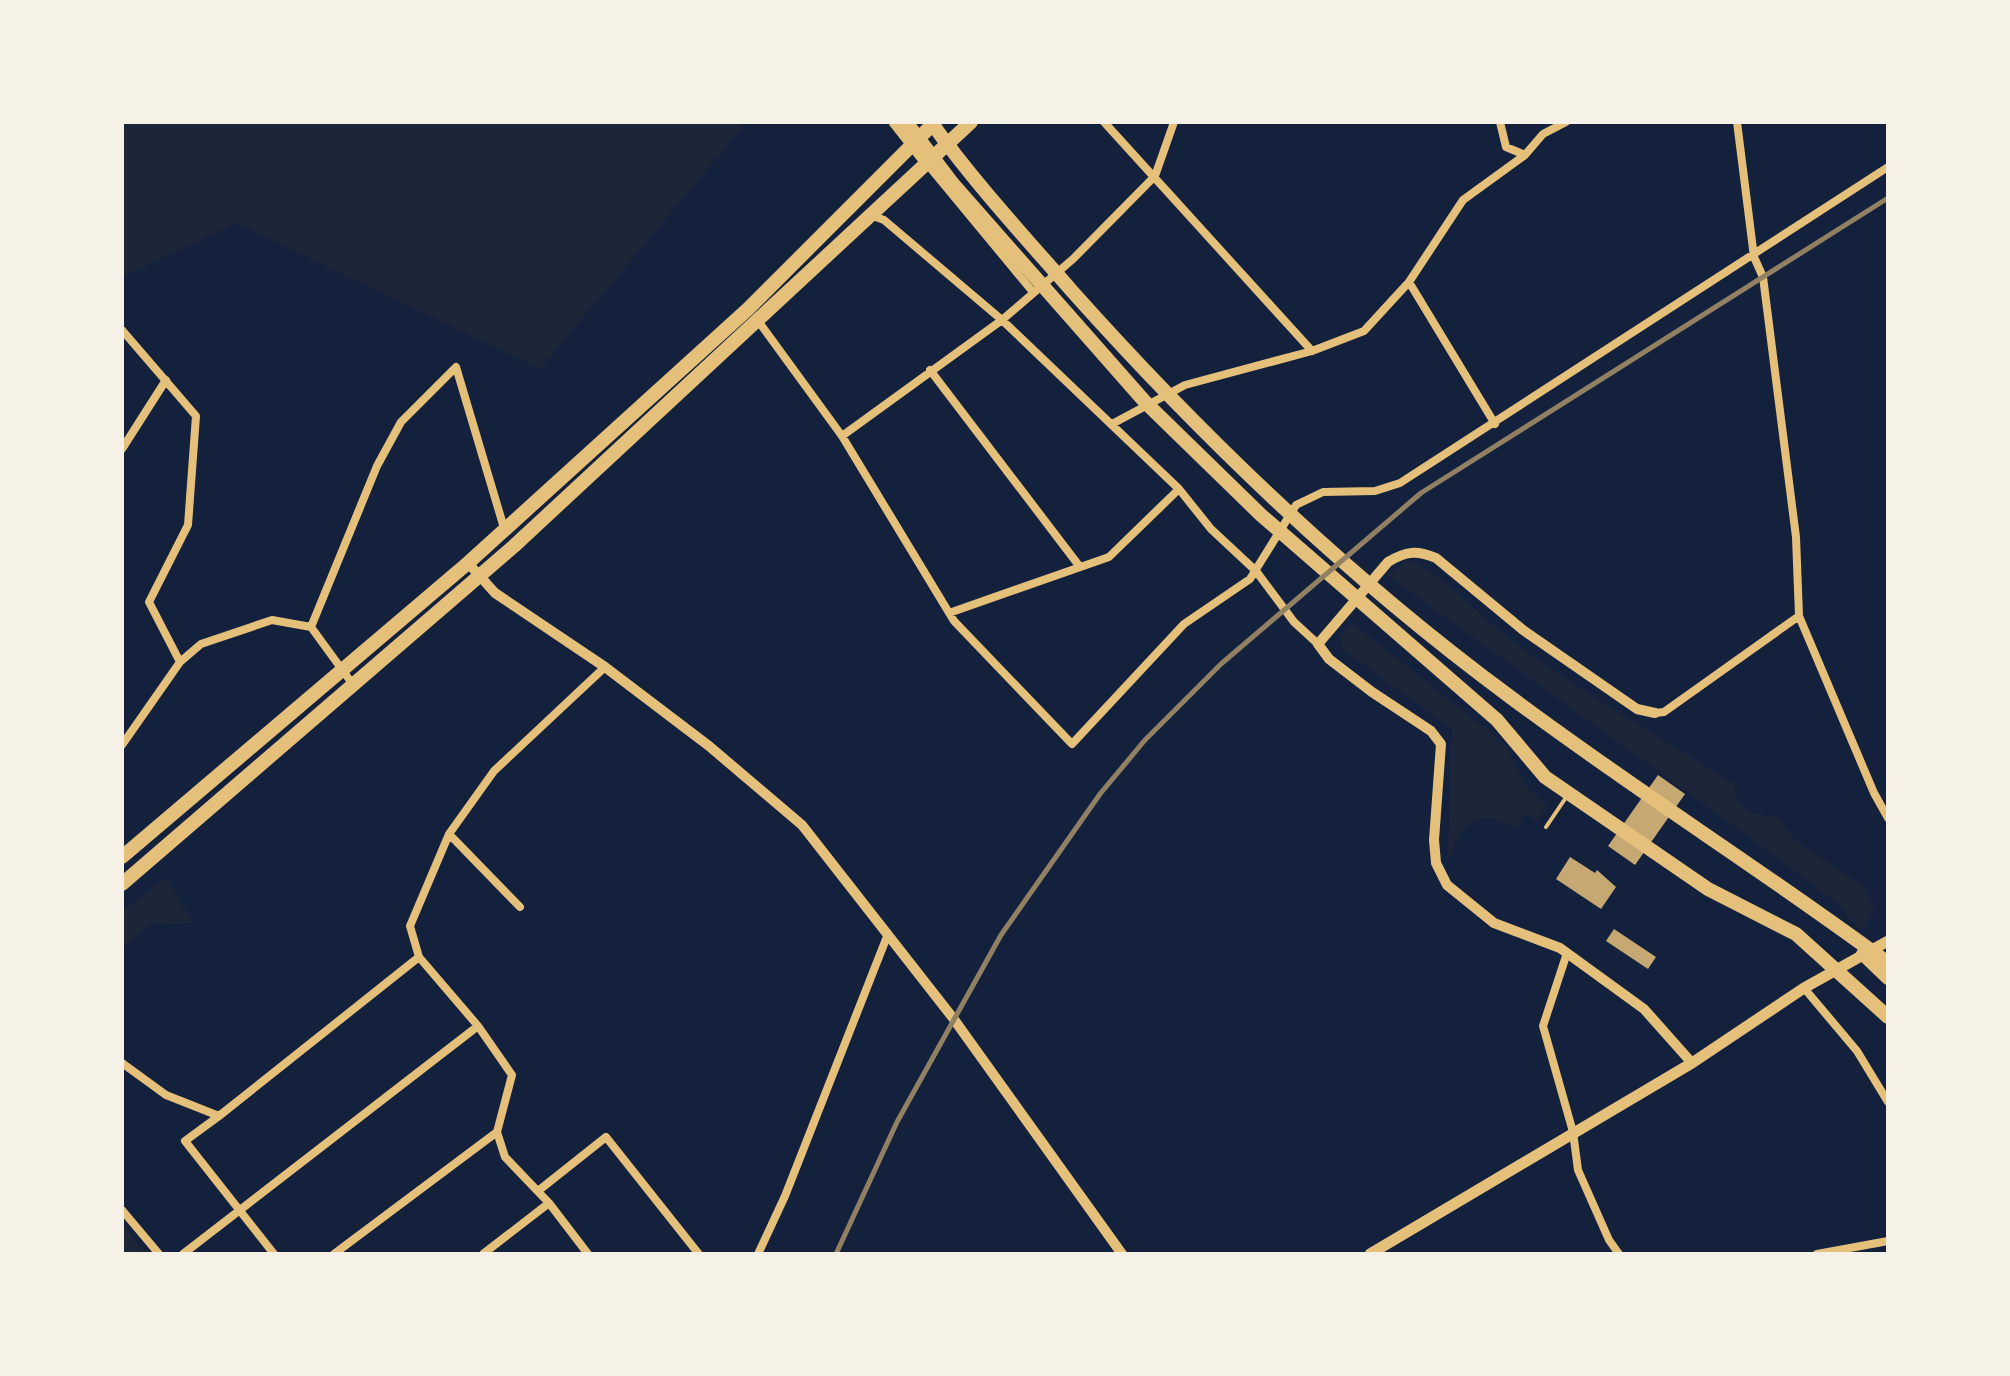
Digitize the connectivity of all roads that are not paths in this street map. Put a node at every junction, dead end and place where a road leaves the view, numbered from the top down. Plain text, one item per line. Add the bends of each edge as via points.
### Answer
1 (894, 122) edge
2 (906, 122) edge
3 (934, 122) edge
4 (971, 122) edge
5 (1104, 122) edge
6 (1174, 122) edge
7 (1500, 122) edge
8 (1566, 122) edge
9 (1737, 122) edge
10 (950, 141) junction
11 (911, 145) junction
12 (1525, 155) junction
13 (927, 164) junction
14 (1888, 167) edge
15 (1155, 176) junction
16 (873, 216) junction
17 (1754, 257) junction
18 (1057, 272) junction
19 (1409, 282) junction
20 (1033, 292) junction
21 (748, 309) junction
22 (1002, 320) junction
23 (759, 321) junction
24 (122, 330) edge
25 (1312, 351) junction
26 (930, 370) junction
27 (166, 380) junction
28 (1112, 424) junction
29 (1495, 424) junction
30 (842, 436) junction
31 (122, 449) edge
32 (1179, 489) junction
33 (504, 528) junction
34 (468, 563) junction
35 (1080, 567) junction
36 (1256, 571) junction
37 (478, 577) junction
38 (949, 613) junction
39 (1799, 616) junction
40 (311, 627) junction
41 (1318, 644) junction
42 (180, 662) junction
43 (605, 667) junction
44 (343, 671) junction
45 (354, 686) junction
46 (1655, 713) joint
47 (122, 745) edge
48 (1568, 794) junction
49 (1888, 818) edge
50 (1546, 827) dead end
51 (449, 834) junction
52 (122, 857) edge
53 (122, 884) edge
54 (520, 907) dead end
55 (1816, 910) junction
56 (888, 934) junction
57 (1888, 941) edge
58 (1567, 953) junction
59 (419, 957) junction
60 (1888, 963) edge
61 (1888, 978) edge
62 (1804, 988) junction
63 (1886, 1016) edge
64 (478, 1026) junction
65 (122, 1063) edge
66 (1692, 1063) junction
67 (1888, 1102) edge
68 (219, 1116) junction
69 (497, 1132) junction
70 (1573, 1132) junction
71 (538, 1191) junction
72 (549, 1203) junction
73 (239, 1209) junction
74 (122, 1210) edge
75 (1888, 1241) edge
76 (698, 1253) edge
77 (159, 1254) edge
78 (183, 1254) edge
79 (274, 1254) edge
80 (334, 1254) edge
81 (483, 1254) edge
82 (588, 1254) edge
83 (758, 1254) edge
84 (1122, 1254) edge
85 (1370, 1254) edge
86 (1619, 1254) edge
87 (1817, 1254) edge

1 - 11 main road
2 - 48 highway via 953,184 1146,403 1261,515 1497,720 1545,777
3 - 10 main road
3 - 11 highway
3 - 55 highway via 963,168 1161,391 1274,501 1380,595 1508,696
4 - 10 highway
5 - 15 street
6 - 15 street
7 - 12 street via 1506,147
8 - 12 street via 1543,134
9 - 17 street
10 - 13 highway
10 - 18 street
11 - 13 main road
11 - 21 highway
12 - 19 street via 1463,200
13 - 16 highway
13 - 20 street
14 - 17 street
15 - 18 street
15 - 25 street
16 - 22 street
16 - 23 highway
17 - 29 street
17 - 39 street via 1763,277 1796,537
18 - 20 street
19 - 25 street via 1364,331
19 - 29 street
20 - 22 street
21 - 23 street
21 - 33 highway
22 - 26 street
22 - 28 street
23 - 30 street
23 - 37 highway
24 - 27 street
25 - 28 street via 1185,385
26 - 30 street
26 - 35 street
27 - 31 street
27 - 42 street via 196,416 188,525 149,602
28 - 32 street
29 - 36 street via 1400,483 1375,491 1323,492 1296,505
30 - 38 street
32 - 35 street via 1109,557
32 - 36 street via 1211,529
33 - 34 highway
33 - 40 street via 456,367 401,422 377,466
34 - 37 street
34 - 44 highway
35 - 38 street
36 - 38 street via 1184,624 1072,744
36 - 41 street via 1294,622
37 - 43 street
37 - 45 highway
39 - 46 street via 1664,712
39 - 49 street
40 - 42 street via 272,620 201,644
40 - 44 street
41 - 46 street via 1388,562 1419,551 1436,558 1523,630 1637,709
41 - 58 street via 1329,659 1431,731 1441,744 1434,840 1436,863 1447,885 1494,923
42 - 47 street
43 - 51 street via 494,771
43 - 56 street via 802,825
44 - 45 street
44 - 52 highway
45 - 53 highway
48 - 50 lane
48 - 63 highway via 1708,889 1796,934
51 - 54 street
51 - 59 street via 410,926
55 - 60 highway
55 - 61 highway
56 - 83 street
56 - 84 street
57 - 62 main road
58 - 66 street via 1644,1009
58 - 70 street via 1543,1026
59 - 64 street
59 - 68 street
62 - 66 main road
62 - 67 street via 1857,1051
64 - 69 street via 512,1075
64 - 73 street
65 - 68 street via 166,1095
66 - 70 main road
68 - 73 street via 185,1141
69 - 71 street via 505,1157
69 - 80 street
70 - 85 main road
70 - 86 street via 1578,1170
71 - 72 street
71 - 76 street via 606,1137
72 - 81 street
72 - 82 street
73 - 78 street
73 - 79 street
74 - 77 street
75 - 87 street

